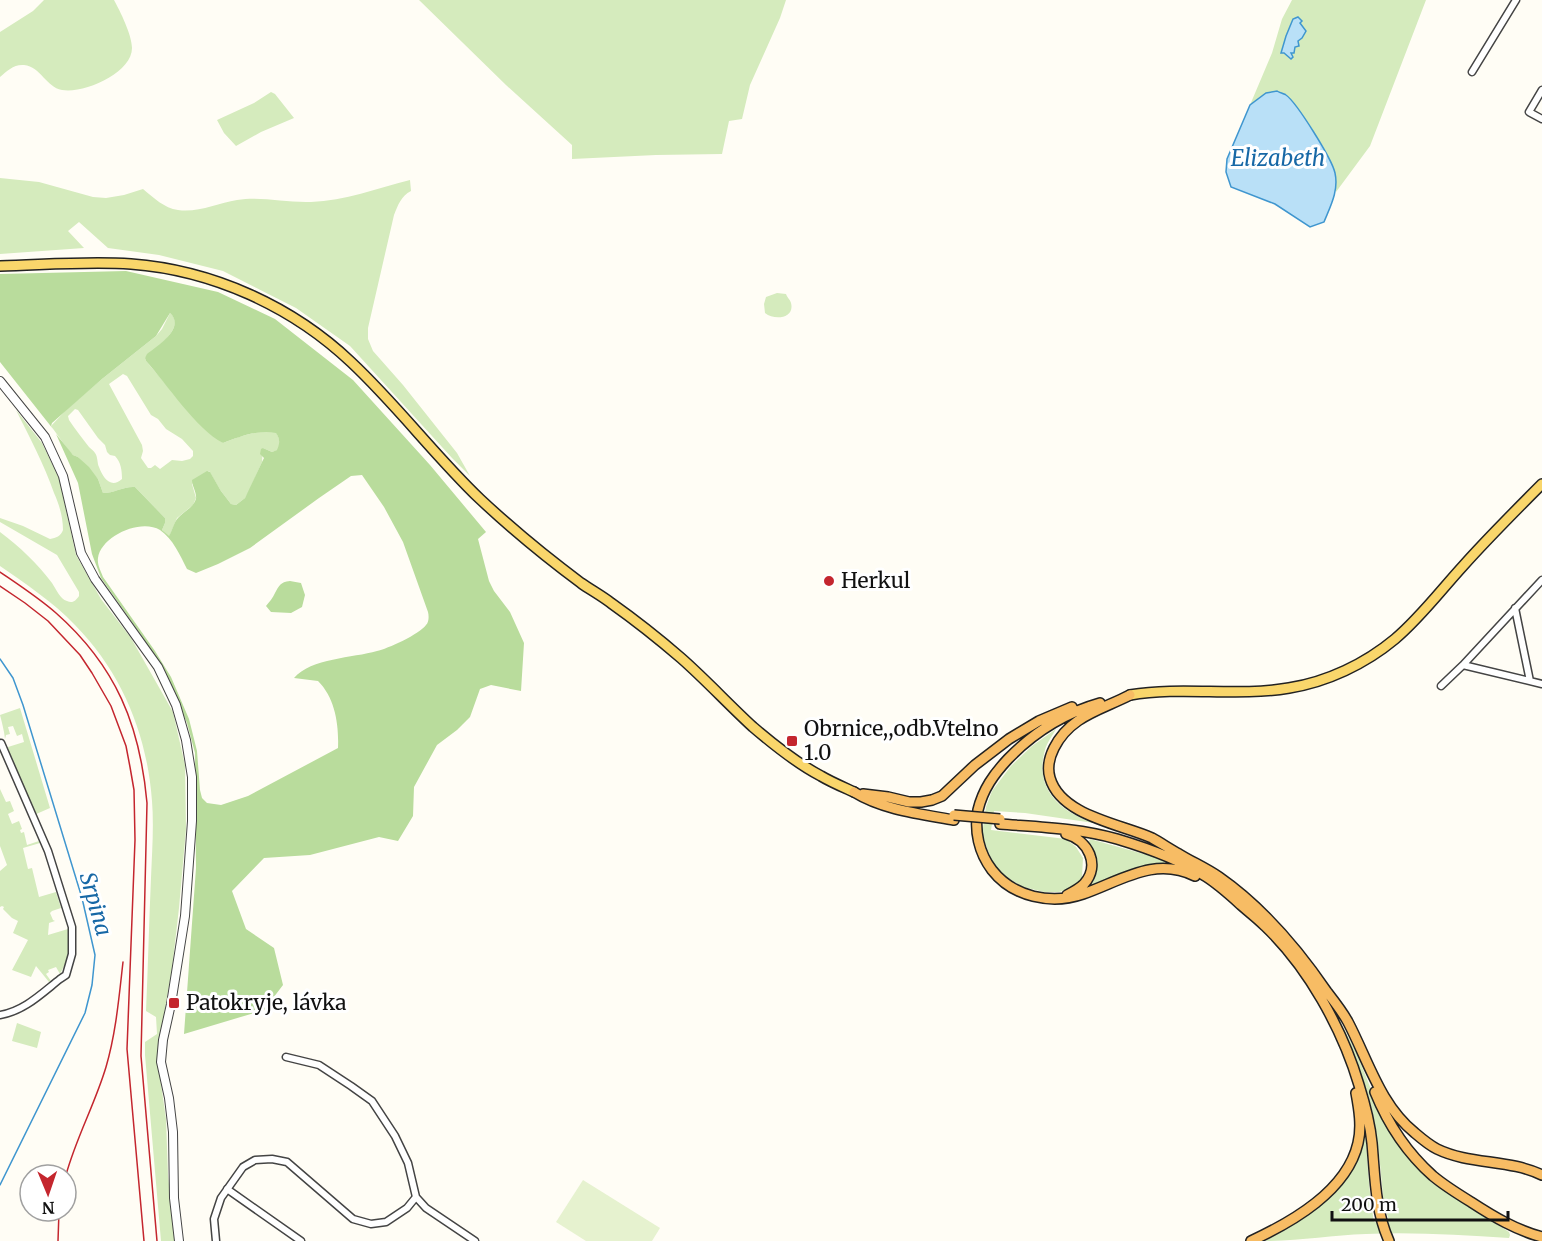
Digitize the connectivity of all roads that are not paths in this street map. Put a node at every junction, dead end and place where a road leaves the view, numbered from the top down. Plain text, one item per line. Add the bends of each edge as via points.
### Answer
1 (1516, 0) edge
2 (1472, 72) dead end
3 (1542, 90) edge
4 (1542, 119) edge
5 (0, 266) edge
6 (0, 381) edge
7 (1542, 484) edge
8 (1542, 580) edge
9 (1515, 608) junction
10 (1462, 665) junction
11 (1530, 681) junction
12 (1542, 684) edge
13 (1441, 686) dead end
14 (1130, 695) junction
15 (1, 743) edge
16 (858, 793) junction
17 (1000, 822) junction
18 (1182, 856) junction
19 (1227, 893) junction
20 (1062, 898) junction
21 (1319, 980) junction
22 (0, 1015) edge
23 (1335, 1024) junction
24 (286, 1058) dead end
25 (1542, 1175) edge
26 (227, 1189) junction
27 (416, 1197) junction
28 (1542, 1237) edge
29 (179, 1241) edge
30 (216, 1241) edge
31 (301, 1241) edge
32 (475, 1241) edge
33 (1251, 1241) edge
34 (1389, 1241) edge

1 - 2 street
3 - 4 street via 1529,112
5 - 16 main road via 105,263 162,268 228,285 304,324 377,387 505,522 681,659 774,744 820,776
6 - 29 street via 45,437 63,476 81,553 158,667 176,705 186,740 192,777 192,821 184,916 161,1062 173,1132
7 - 14 main road via 1395,639 1343,672 1302,686 1267,691 1162,691
8 - 9 street
9 - 10 street
9 - 11 street
10 - 11 street
10 - 13 street
11 - 12 street
14 - 16 highway via 1077,705 1023,729 932,800 909,802
14 - 18 highway via 1087,714 1063,733 1050,755 1049,776 1058,793 1073,807 1153,839
14 - 20 highway via 1079,710 1040,731 1001,766 981,800 978,839 994,872 1010,886 1032,896
15 - 22 street via 48,851 72,927 72,954 66,975 25,1006
16 - 17 highway, bridge via 954,817
17 - 18 highway via 1091,829 1132,838
17 - 19 highway via 1115,838 1182,863
17 - 20 highway via 1018,829 1068,834 1083,843 1091,859 1089,876 1082,887
18 - 21 highway via 1218,876 1277,927
19 - 20 highway via 1191,874 1165,868 1140,872
19 - 23 highway via 1266,926 1296,961
21 - 25 highway via 1347,1020 1385,1100 1412,1131 1437,1149
21 - 28 highway via 1343,1021 1389,1123 1414,1157 1433,1176 1493,1216
23 - 33 highway via 1354,1081 1360,1132 1357,1146 1342,1175 1320,1200
23 - 34 highway via 1359,1084 1369,1125 1378,1212
24 - 27 street via 319,1065 372,1101 408,1163
26 - 27 street via 243,1167 255,1160 272,1159 287,1162 352,1219 371,1224 386,1221
26 - 30 street via 214,1219
26 - 31 street
27 - 32 street

